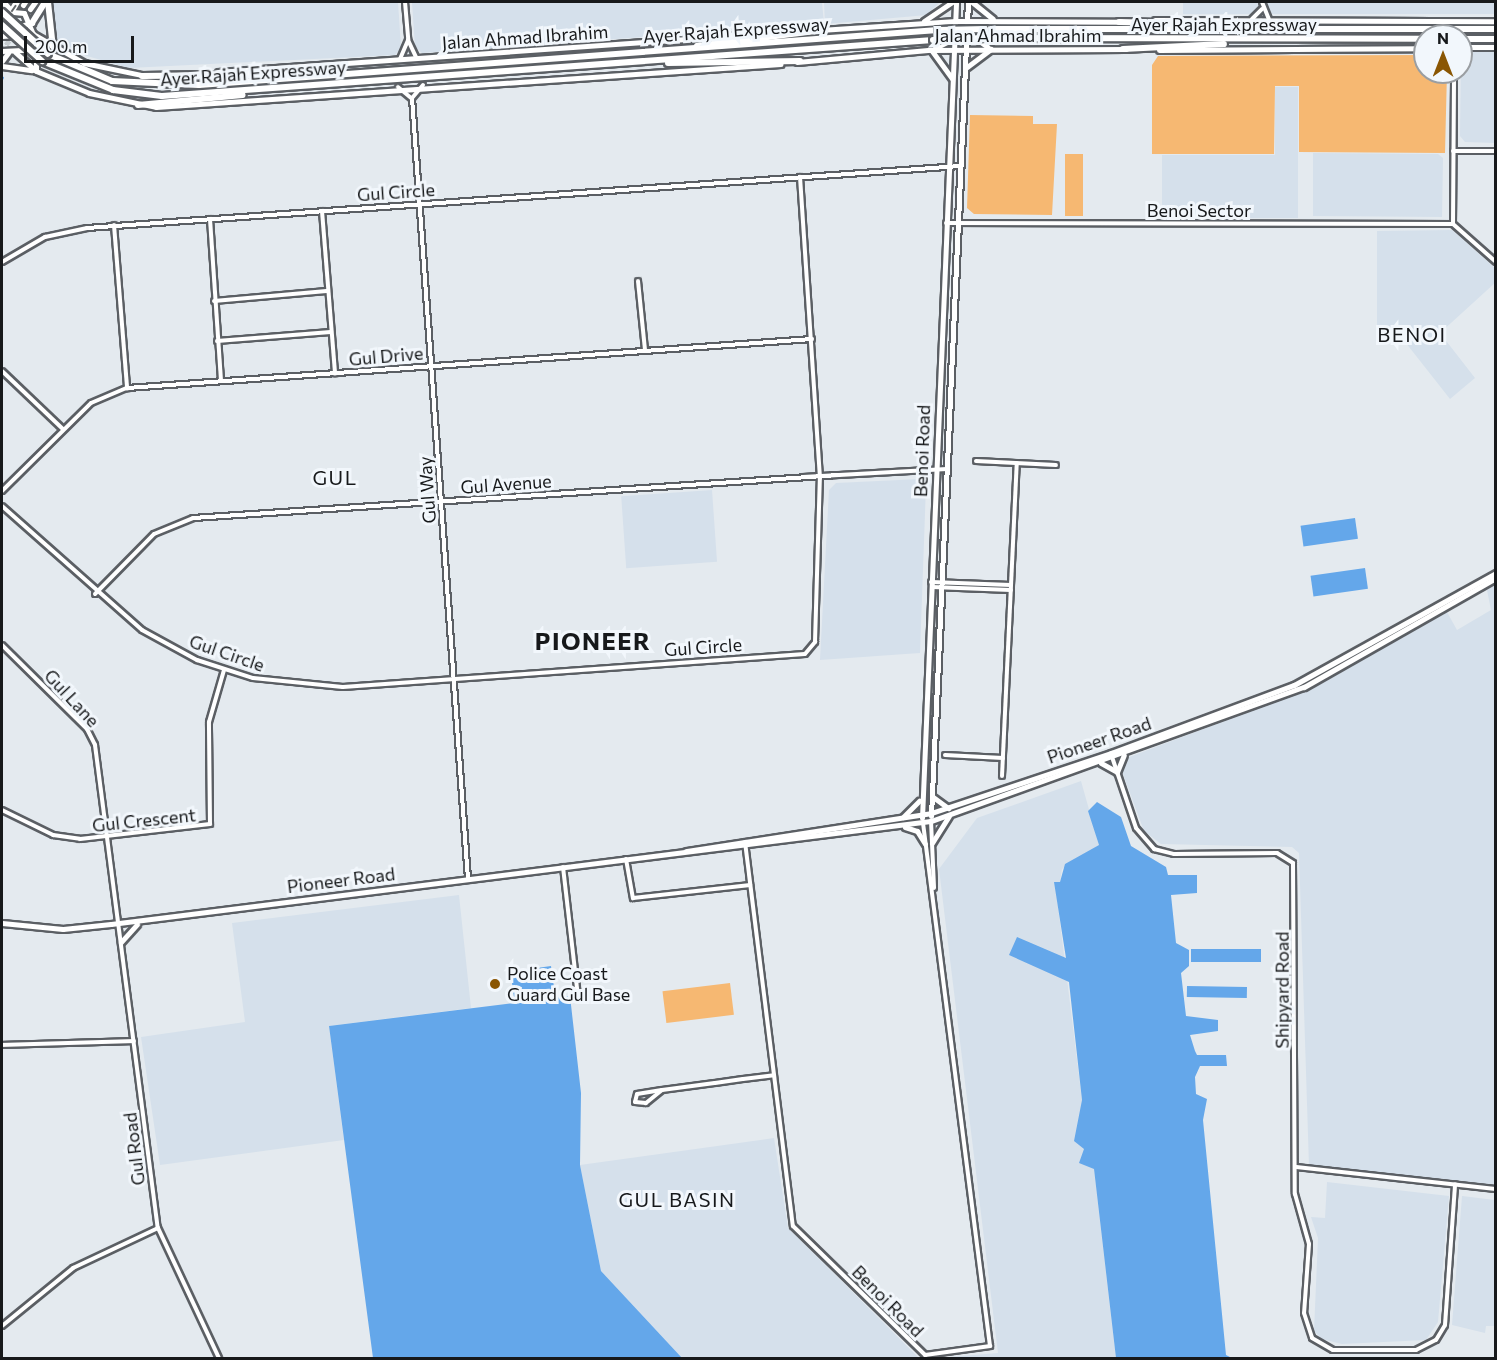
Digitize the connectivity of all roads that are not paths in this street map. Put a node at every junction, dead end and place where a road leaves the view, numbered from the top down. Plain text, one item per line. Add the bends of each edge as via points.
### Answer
1 (3, 2) edge
2 (34, 2) edge
3 (47, 2) edge
4 (405, 2) edge
5 (954, 2) edge
6 (970, 2) edge
7 (1262, 2) edge
8 (22, 3) edge
9 (11, 9) junction
10 (30, 9) tunnel mouth
11 (1262, 9) junction
12 (2, 11) edge
13 (1248, 20) junction
14 (988, 21) junction
15 (998, 21) junction
16 (1275, 21) junction
17 (1496, 21) edge
18 (1119, 22) junction
19 (32, 23) junction
20 (917, 24) junction
21 (2, 25) edge
22 (1281, 29) junction
23 (1496, 29) edge
24 (2, 30) edge
25 (823, 30) junction
26 (962, 32) junction
27 (33, 34) junction
28 (2, 36) edge
29 (1413, 39) edge
30 (1473, 39) edge
31 (1496, 39) edge
32 (408, 40) junction
33 (1236, 40) junction
34 (1473, 47) edge
35 (1496, 47) edge
36 (53, 48) junction
37 (1413, 48) edge
38 (685, 49) junction
39 (956, 49) junction
40 (968, 49) junction
41 (992, 49) junction
42 (1124, 49) junction
43 (930, 50) junction
44 (8, 52) edge
45 (422, 59) junction
46 (396, 61) junction
47 (800, 61) junction
48 (639, 62) junction
49 (2, 64) edge
50 (967, 68) junction
51 (36, 71) junction
52 (354, 73) junction
53 (142, 76) junction
54 (954, 84) junction
55 (1454, 84) edge
56 (423, 85) junction
57 (398, 87) junction
58 (254, 91) junction
59 (412, 98) junction
60 (138, 105) junction
61 (1453, 151) junction
62 (1496, 151) edge
63 (960, 166) junction
64 (947, 167) junction
65 (800, 177) junction
66 (420, 204) junction
67 (322, 210) junction
68 (210, 219) junction
69 (946, 223) junction
70 (958, 223) junction
71 (1453, 224) junction
72 (114, 225) junction
73 (2, 262) edge
74 (1496, 262) edge
75 (638, 281) dead end
76 (327, 291) junction
77 (214, 301) junction
78 (331, 332) junction
79 (812, 339) junction
80 (217, 340) junction
81 (645, 350) junction
82 (431, 366) junction
83 (2, 371) edge
84 (334, 373) junction
85 (221, 381) junction
86 (127, 388) junction
87 (63, 429) junction
88 (976, 461) dead end
89 (1017, 463) junction
90 (1056, 465) dead end
91 (936, 469) junction
92 (947, 469) junction
93 (820, 476) junction
94 (2, 491) edge
95 (441, 502) junction
96 (2, 506) edge
97 (1496, 573) edge
98 (1496, 578) edge
99 (931, 584) junction
100 (942, 585) junction
101 (1011, 588) junction
102 (95, 594) junction
103 (2, 645) edge
104 (224, 670) junction
105 (452, 679) junction
106 (1128, 753) junction
107 (945, 755) dead end
108 (1112, 756) junction
109 (1003, 758) junction
110 (1100, 763) junction
111 (1087, 764) junction
112 (1075, 768) junction
113 (1117, 772) junction
114 (1002, 776) dead end
115 (921, 788) junction
116 (931, 793) junction
117 (953, 808) junction
118 (2, 810) edge
119 (931, 813) junction
120 (950, 814) junction
121 (922, 815) junction
122 (899, 820) junction
123 (931, 821) junction
124 (923, 823) junction
125 (900, 827) junction
126 (108, 840) junction
127 (932, 843) junction
128 (745, 844) junction
129 (925, 844) junction
130 (626, 859) junction
131 (563, 867) junction
132 (468, 880) junction
133 (750, 885) junction
134 (934, 901) junction
135 (147, 920) junction
136 (2, 923) edge
137 (119, 923) junction
138 (121, 942) junction
139 (578, 997) dead end
140 (134, 1041) junction
141 (2, 1045) edge
142 (774, 1075) junction
143 (662, 1090) junction
144 (1296, 1167) junction
145 (1455, 1184) junction
146 (1496, 1189) edge
147 (158, 1228) junction
148 (2, 1326) edge
149 (219, 1359) edge

1 - 9 highway
2 - 10 main road
3 - 19 highway
3 - 36 highway
4 - 32 street
5 - 20 main road via 941,14
5 - 26 main road, Benoi Road
6 - 15 main road via 980,13
6 - 26 main road, Benoi Road
7 - 11 street
8 - 9 highway
9 - 12 main road
9 - 19 main road
11 - 13 street
11 - 16 street
12 - 52 highway, Ayer Rajah Expressway, bridge via 48,54 88,73 129,84 209,84
13 - 16 main road, Jalan Ahmad Ibrahim
13 - 18 main road, Jalan Ahmad Ibrahim
14 - 15 main road, Jalan Ahmad Ibrahim
14 - 26 main road
14 - 26 main road, Jalan Ahmad Ibrahim
15 - 18 main road, Jalan Ahmad Ibrahim
16 - 17 main road, Jalan Ahmad Ibrahim
18 - 22 highway
19 - 24 main road
19 - 27 main road
20 - 25 main road, Jalan Ahmad Ibrahim
20 - 26 main road, Jalan Ahmad Ibrahim via 940,22
21 - 58 highway, Ayer Rajah Expressway, bridge via 42,61 69,76 136,95
22 - 23 highway, Ayer Rajah Expressway
22 - 38 highway, Ayer Rajah Expressway, bridge via 938,30
25 - 38 highway
25 - 45 main road, Jalan Ahmad Ibrahim
26 - 39 main road, Benoi Road
26 - 40 main road, Benoi Road
26 - 41 main road
26 - 43 main road
27 - 28 main road
27 - 36 main road, Jalan Ahmad Ibrahim
27 - 44 main road
29 - 33 highway, Ayer Rajah Expressway
30 - 31 highway
32 - 45 street via 413,56
32 - 46 street via 405,54
33 - 42 highway
33 - 48 highway, Ayer Rajah Expressway, bridge via 985,38
34 - 35 main road
36 - 51 main road via 36,53
36 - 53 main road, Jalan Ahmad Ibrahim via 103,69
37 - 42 main road, Jalan Ahmad Ibrahim
38 - 52 highway, Ayer Rajah Expressway
39 - 40 main road, Jalan Ahmad Ibrahim
39 - 43 main road, Jalan Ahmad Ibrahim
39 - 54 main road, Benoi Road
40 - 41 main road, Jalan Ahmad Ibrahim
40 - 50 main road, Benoi Road
41 - 42 main road, Jalan Ahmad Ibrahim
41 - 50 main road
43 - 47 main road, Jalan Ahmad Ibrahim
43 - 54 main road
44 - 49 main road
44 - 51 main road, Jalan Ahmad Ibrahim
45 - 46 main road, Jalan Ahmad Ibrahim
46 - 53 main road, Jalan Ahmad Ibrahim
47 - 48 highway
47 - 56 main road, Jalan Ahmad Ibrahim
48 - 58 highway, Ayer Rajah Expressway
49 - 51 main road
50 - 63 main road, Benoi Road
51 - 60 main road, Jalan Ahmad Ibrahim via 89,93
52 - 53 highway
54 - 64 main road, Benoi Road
55 - 61 street
56 - 57 main road, Jalan Ahmad Ibrahim
56 - 59 street
57 - 59 street
57 - 60 main road, Jalan Ahmad Ibrahim via 178,107
58 - 60 highway
59 - 66 street, Gul Way
61 - 62 street
61 - 71 street
63 - 64 street, Gul Circle
63 - 70 main road, Benoi Road
64 - 65 street, Gul Circle
64 - 69 main road, Benoi Road
65 - 66 street, Gul Circle
65 - 79 street, Gul Circle
66 - 67 street, Gul Circle
66 - 82 street, Gul Way
67 - 68 street, Gul Circle
67 - 76 street
68 - 72 street, Gul Circle
68 - 77 street
69 - 70 street, Benoi Sector
69 - 91 main road, Benoi Road
70 - 71 street, Benoi Sector
70 - 92 main road, Benoi Road
71 - 74 street
72 - 73 street, Gul Circle via 45,237
72 - 86 street
75 - 81 street
76 - 77 street
76 - 78 street
77 - 80 street
78 - 80 street
78 - 84 street
79 - 81 street, Gul Drive
79 - 93 street, Gul Circle
80 - 85 street
81 - 82 street, Gul Drive
82 - 84 street, Gul Drive
82 - 95 street, Gul Way
83 - 87 street
84 - 85 street, Gul Drive
85 - 86 street, Gul Drive
86 - 87 street, Gul Drive via 92,404
87 - 94 street, Gul Drive
88 - 89 street
89 - 90 street
89 - 101 street
91 - 92 street, Gul Avenue
91 - 93 street, Gul Avenue
91 - 99 main road, Benoi Road
92 - 100 main road, Benoi Road
93 - 95 street, Gul Avenue
93 - 105 street, Gul Circle via 815,642 805,654
95 - 102 street, Gul Avenue via 177,522 154,534
95 - 105 street, Gul Way
96 - 102 street, Gul Circle
97 - 108 main road, Pioneer Road via 1294,685
98 - 106 main road, Pioneer Road via 1304,687
99 - 100 street
99 - 115 main road, Benoi Road
100 - 101 street
100 - 116 main road, Benoi Road
101 - 109 street
102 - 104 street, Gul Circle via 160,641
103 - 126 street, Gul Lane via 87,729 103,781
104 - 105 street, Gul Circle via 294,685 343,687
104 - 126 street, Gul Crescent via 209,722 210,824
105 - 132 street, Gul Way
106 - 108 main road, Pioneer Road
106 - 113 main road
107 - 109 street
108 - 110 main road, Pioneer Road
108 - 111 main road, Pioneer Road
108 - 113 street, Shipyard Road
109 - 114 street
110 - 111 main road, Pioneer Road
110 - 113 main road
111 - 112 main road, Pioneer Road
112 - 117 main road, Pioneer Road
112 - 120 main road, Pioneer Road
113 - 144 street, Shipyard Road via 1136,828 1154,849 1174,854 1277,853 1293,863
115 - 121 main road, Benoi Road
115 - 122 main road via 916,807
116 - 117 main road via 938,805
116 - 119 main road, Benoi Road
117 - 119 main road, Pioneer Road
118 - 126 street, Gul Crescent via 53,835
119 - 121 main road, Pioneer Road
119 - 123 main road, Benoi Road
120 - 123 main road, Pioneer Road
120 - 127 main road
121 - 122 main road, Pioneer Road
121 - 124 main road, Benoi Road
122 - 128 main road, Pioneer Road
123 - 124 main road, Pioneer Road
123 - 127 street, Benoi Road
124 - 125 main road, Pioneer Road
124 - 129 street, Benoi Road
125 - 128 main road, Pioneer Road
125 - 129 main road via 916,831
126 - 137 street, Gul Lane
127 - 134 street, Benoi Road
128 - 130 main road, Pioneer Road
128 - 133 street, Benoi Road
129 - 134 street, Benoi Road
130 - 131 main road, Pioneer Road
130 - 133 street via 635,898
131 - 132 main road, Pioneer Road
131 - 139 street
132 - 135 main road, Pioneer Road
133 - 142 street, Benoi Road
134 - 142 street, Benoi Road via 990,1346 920,1354 794,1229
135 - 137 main road, Pioneer Road
135 - 138 main road via 130,927
136 - 137 main road, Pioneer Road via 63,929
137 - 138 street, Gul Road
138 - 140 street, Gul Road
140 - 141 street
140 - 147 street, Gul Road
142 - 143 street
143 - 143 street via 646,1103 635,1102 637,1094
144 - 145 street
144 - 145 street via 1296,1202 1309,1251 1306,1327 1321,1347 1333,1350 1416,1350 1441,1334
145 - 146 street
147 - 148 street via 73,1268
147 - 149 street, Gul Road

